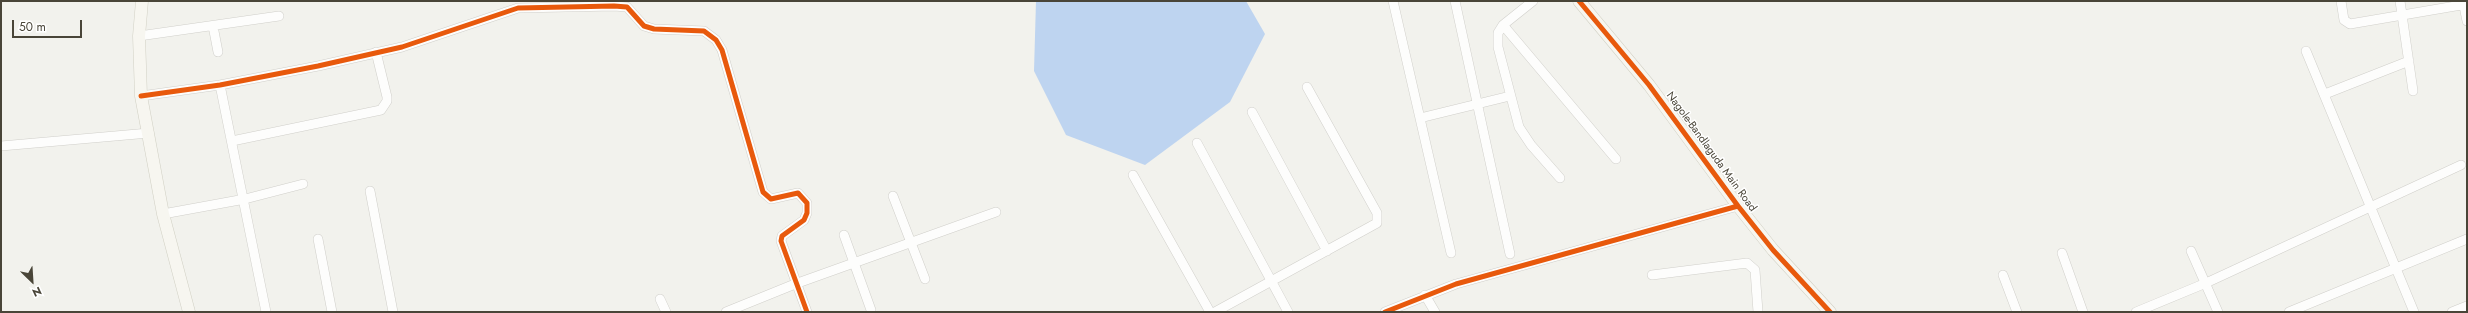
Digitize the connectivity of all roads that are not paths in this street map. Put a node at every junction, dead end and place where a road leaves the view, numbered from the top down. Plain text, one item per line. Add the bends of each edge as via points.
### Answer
1 (142, 1) edge
2 (1393, 1) edge
3 (1455, 1) edge
4 (1533, 1) edge
5 (1579, 1) edge
6 (2341, 1) edge
7 (2400, 1) edge
8 (2464, 3) edge
9 (599, 4) edge
10 (2402, 14) junction
11 (279, 16) dead end
12 (2467, 21) edge
13 (213, 26) junction
14 (1503, 26) junction
15 (139, 36) junction
16 (2306, 51) dead end
17 (218, 52) dead end
18 (376, 52) junction
19 (2409, 61) junction
20 (220, 84) junction
21 (1307, 87) dead end
22 (2414, 91) dead end
23 (2324, 94) junction
24 (141, 96) junction
25 (1510, 96) junction
26 (1478, 105) junction
27 (1252, 112) dead end
28 (1420, 118) junction
29 (149, 133) junction
30 (232, 141) junction
31 (1197, 143) dead end
32 (1, 146) edge
33 (1616, 160) dead end
34 (2461, 165) dead end
35 (1133, 175) dead end
36 (1560, 178) dead end
37 (303, 184) dead end
38 (370, 191) dead end
39 (893, 196) dead end
40 (245, 199) junction
41 (1738, 206) junction
42 (2370, 206) junction
43 (996, 212) dead end
44 (163, 214) junction
45 (844, 235) dead end
46 (318, 239) dead end
47 (2467, 239) edge
48 (910, 244) junction
49 (1327, 251) junction
50 (2192, 251) dead end
51 (2062, 252) dead end
52 (1451, 253) dead end
53 (1510, 254) dead end
54 (854, 264) junction
55 (2397, 269) junction
56 (1652, 275) dead end
57 (2003, 275) dead end
58 (926, 279) dead end
59 (1270, 282) junction
60 (2206, 283) junction
61 (795, 284) junction
62 (1425, 295) junction
63 (660, 299) dead end
64 (2467, 306) edge
65 (740, 310) edge
66 (871, 310) dead end
67 (189, 312) edge
68 (266, 312) edge
69 (332, 312) edge
70 (394, 312) edge
71 (666, 312) edge
72 (726, 312) edge
73 (806, 312) edge
74 (1210, 312) edge
75 (1215, 312) edge
76 (1288, 312) edge
77 (1385, 312) edge
78 (1435, 312) edge
79 (1758, 312) edge
80 (1830, 312) edge
81 (2017, 312) edge
82 (2083, 312) edge
83 (2136, 312) edge
84 (2218, 312) edge
85 (2289, 312) edge
86 (2414, 312) edge
87 (2452, 312) edge

1 - 15 street
2 - 28 street
3 - 26 street
4 - 14 street
5 - 41 street, Nagole-Bandlaguda Main Road via 1649,85
6 - 10 street via 2344,20 2350,24
7 - 10 street
8 - 10 street
8 - 12 street
9 - 18 street via 518,8 402,47
9 - 61 street via 627,7 644,26 654,29 704,31 716,40 727,64 763,192 771,199 798,193 807,203 804,220 782,236 781,241
10 - 19 street
11 - 13 street
13 - 15 street
13 - 17 street
14 - 25 street via 1498,33 1498,47
14 - 33 street
15 - 24 street
16 - 23 street
18 - 20 street
18 - 30 street via 387,97 381,110
19 - 22 street
19 - 23 street
20 - 24 street
20 - 30 street
21 - 49 street via 1378,218 1377,223 1371,227
23 - 42 street
24 - 29 street
25 - 26 street
25 - 36 street via 1523,134
26 - 28 street
26 - 53 street
27 - 49 street
28 - 52 street
29 - 32 street
29 - 44 street
30 - 40 street
31 - 59 street
34 - 42 street
35 - 74 street
37 - 40 street
38 - 70 street
39 - 48 street
40 - 44 street
40 - 68 street
41 - 62 street via 1477,278
41 - 80 street, Nagole-Bandlaguda Main Road via 1773,250
42 - 55 street
42 - 60 street
43 - 48 street
44 - 67 street
45 - 54 street
46 - 69 street
47 - 55 street
48 - 54 street
48 - 58 street
49 - 59 street
50 - 60 street
51 - 82 street
54 - 61 street
54 - 66 street
55 - 85 street
55 - 86 street
56 - 79 street via 1747,263 1755,270
57 - 81 street
59 - 75 street
59 - 76 street
60 - 83 street
60 - 84 street
61 - 65 street
61 - 73 street
62 - 77 street
62 - 78 street
63 - 71 street
64 - 87 street
65 - 72 street

